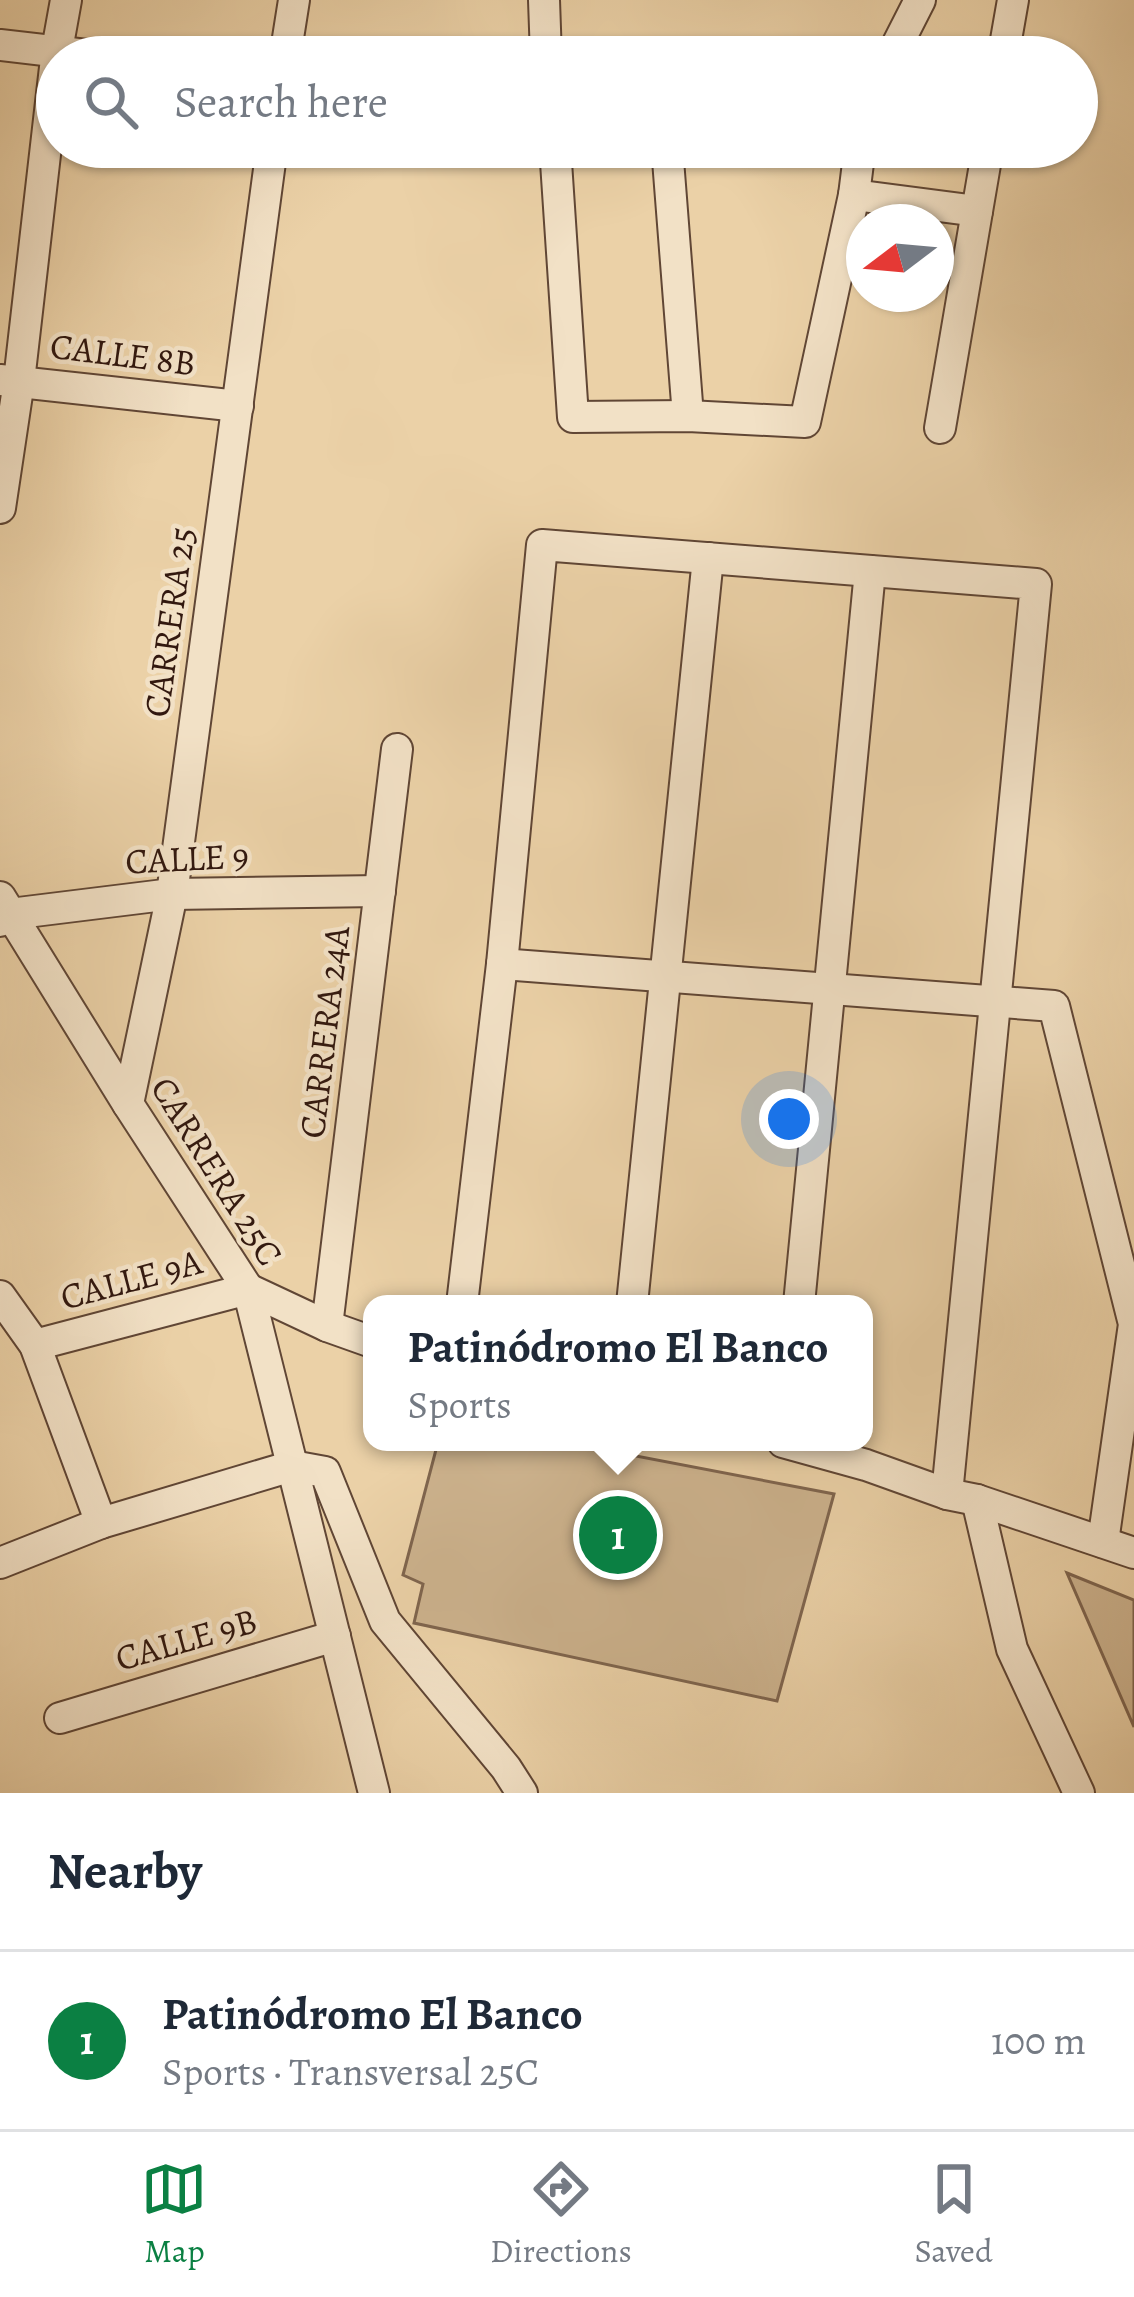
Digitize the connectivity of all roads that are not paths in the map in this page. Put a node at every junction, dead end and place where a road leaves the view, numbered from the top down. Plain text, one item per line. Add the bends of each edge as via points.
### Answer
1 (66, 0) edge
2 (294, 0) edge
3 (544, 0) edge
4 (920, 0) edge
5 (1013, 0) edge
6 (60, 36) edge
7 (288, 36) edge
8 (541, 36) edge
9 (902, 36) edge
10 (1007, 36) edge
11 (0, 45) edge
12 (36, 48) edge
13 (40, 168) edge
14 (269, 168) edge
15 (556, 168) edge
16 (669, 168) edge
17 (857, 168) edge
18 (984, 168) edge
19 (854, 195) junction
20 (977, 211) junction
21 (10, 380) edge
22 (238, 406) junction
23 (688, 416) junction
24 (940, 428) dead end
25 (0, 508) edge
26 (708, 558) junction
27 (870, 571) junction
28 (398, 748) dead end
29 (380, 891) junction
30 (172, 894) junction
31 (3, 911) edge
32 (502, 964) junction
33 (665, 976) junction
34 (829, 989) junction
35 (996, 1001) junction
36 (128, 1104) junction
37 (248, 1289) junction
38 (463, 1295) edge
39 (633, 1295) edge
40 (800, 1295) edge
41 (0, 1296) edge
42 (327, 1326) junction
43 (363, 1339) edge
44 (34, 1345) junction
45 (816, 1451) edge
46 (292, 1466) junction
47 (962, 1497) junction
48 (101, 1523) junction
49 (1103, 1542) junction
50 (1134, 1553) edge
51 (0, 1563) edge
52 (335, 1636) junction
53 (60, 1718) dead end
54 (374, 1793) edge
55 (522, 1793) edge
56 (1079, 1793) edge

1 - 6 street
2 - 7 street
3 - 8 street
4 - 9 street
5 - 10 street
11 - 12 street
13 - 21 street
14 - 22 street, CARRERA 25
15 - 23 street via 573,417
16 - 23 street
17 - 19 street
18 - 20 street
19 - 20 street
19 - 23 street via 806,422
20 - 24 street
21 - 22 street, CALLE 8B
21 - 25 street
22 - 30 street, CARRERA 25
26 - 27 street
26 - 32 street via 542,545
26 - 33 street
27 - 34 street
27 - 35 street via 1036,584
28 - 29 street, CARRERA 24A
29 - 30 street, CALLE 9
29 - 42 street, CARRERA 24A
30 - 31 street, CALLE 9
30 - 36 street, CARRERA 25
31 - 36 street, CARRERA 25C
32 - 33 street
32 - 38 street
33 - 34 street
33 - 39 street
34 - 35 street
34 - 40 street
35 - 47 street
35 - 49 street via 1054,1006 1134,1324
36 - 37 street, CARRERA 25C
37 - 42 street
37 - 44 street, CALLE 9A
37 - 46 street, CARRERA 25C
41 - 44 street
42 - 43 street
44 - 48 street
45 - 47 street
46 - 48 street
46 - 52 street, CARRERA 25C
46 - 55 street via 325,1472 386,1621
47 - 49 street
47 - 56 street via 1012,1649
48 - 51 street
49 - 50 street
52 - 53 street, CALLE 9B
52 - 54 street, CARRERA 25C

